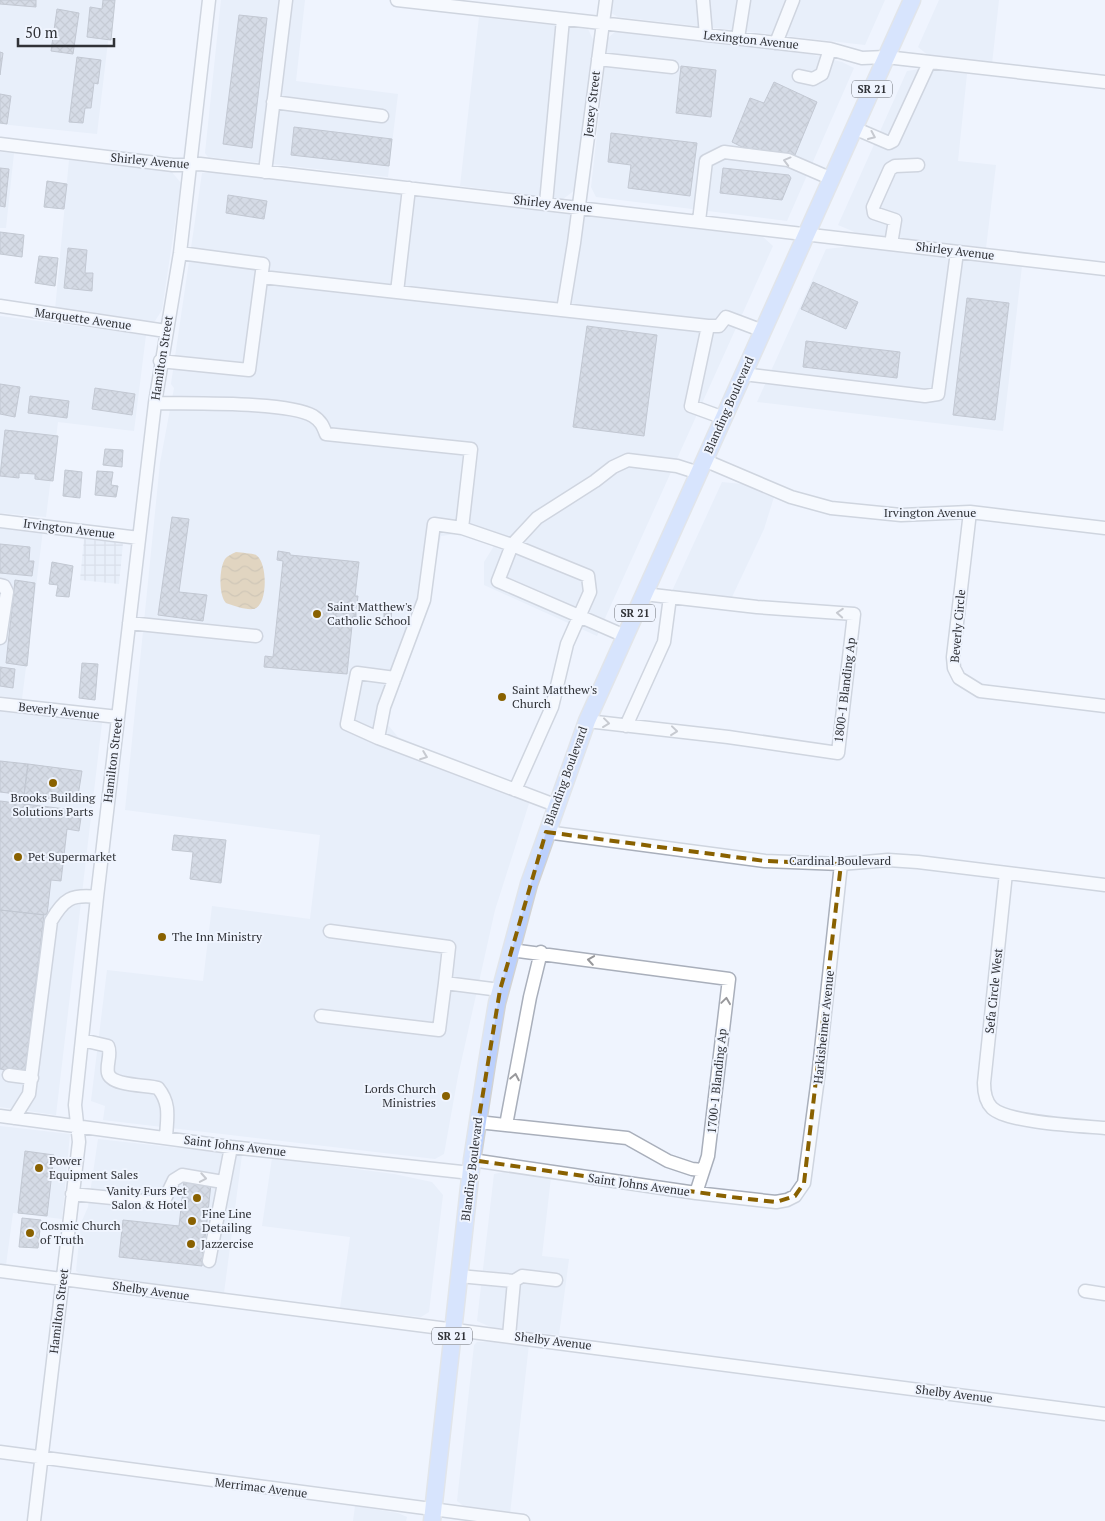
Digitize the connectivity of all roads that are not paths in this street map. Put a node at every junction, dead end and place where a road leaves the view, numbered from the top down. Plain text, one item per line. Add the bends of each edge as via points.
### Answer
1 (209, 0) edge
2 (286, 0) edge
3 (397, 0) edge
4 (606, 0) edge
5 (703, 0) edge
6 (744, 0) edge
7 (793, 0) edge
8 (912, 0) edge
9 (563, 19) junction
10 (603, 24) junction
11 (706, 35) junction
12 (738, 38) junction
13 (776, 43) junction
14 (830, 49) junction
15 (886, 57) junction
16 (598, 59) junction
17 (929, 62) junction
18 (672, 67) dead end
19 (799, 76) dead end
20 (1105, 82) edge
21 (273, 102) junction
22 (382, 116) dead end
23 (854, 128) junction
24 (0, 144) edge
25 (190, 165) junction
26 (918, 165) dead end
27 (265, 172) junction
28 (832, 179) junction
29 (409, 188) junction
30 (546, 203) junction
31 (579, 207) junction
32 (699, 220) junction
33 (808, 233) junction
34 (891, 244) junction
35 (957, 252) junction
36 (180, 253) junction
37 (1105, 269) edge
38 (262, 277) junction
39 (397, 292) junction
40 (0, 306) edge
41 (563, 310) junction
42 (708, 326) junction
43 (166, 331) junction
44 (763, 331) junction
45 (160, 361) junction
46 (743, 374) junction
47 (155, 403) junction
48 (724, 418) junction
49 (701, 467) junction
50 (970, 512) junction
51 (0, 521) edge
52 (462, 528) junction
53 (1105, 528) edge
54 (139, 538) junction
55 (512, 545) junction
56 (0, 585) edge
57 (644, 594) junction
58 (670, 598) junction
59 (580, 618) junction
60 (129, 623) junction
61 (256, 636) dead end
62 (625, 636) junction
63 (0, 638) edge
64 (395, 678) junction
65 (0, 704) edge
66 (1105, 706) edge
67 (118, 717) junction
68 (587, 720) junction
69 (626, 726) junction
70 (378, 738) junction
71 (515, 790) junction
72 (555, 806) junction
73 (546, 832) junction
74 (841, 864) junction
75 (1006, 873) junction
76 (1105, 885) edge
77 (97, 897) junction
78 (330, 931) dead end
79 (511, 950) junction
80 (541, 952) junction
81 (445, 983) junction
82 (500, 990) junction
83 (321, 1016) dead end
84 (82, 1040) junction
85 (9, 1075) dead end
86 (32, 1078) junction
87 (0, 1116) edge
88 (14, 1118) junction
89 (478, 1122) junction
90 (506, 1125) junction
91 (77, 1126) junction
92 (1105, 1128) edge
93 (166, 1137) junction
94 (231, 1147) junction
95 (471, 1167) junction
96 (702, 1170) junction
97 (223, 1182) junction
98 (801, 1189) joint
99 (696, 1193) junction
100 (72, 1194) junction
101 (209, 1261) dead end
102 (0, 1271) edge
103 (459, 1276) junction
104 (63, 1278) junction
105 (556, 1280) dead end
106 (514, 1281) junction
107 (1085, 1291) dead end
108 (1105, 1294) edge
109 (453, 1328) junction
110 (509, 1336) junction
111 (1105, 1414) edge
112 (0, 1452) edge
113 (42, 1457) junction
114 (432, 1515) edge
115 (34, 1521) edge
116 (523, 1521) edge

1 - 25 street, Hamilton Street
2 - 21 street
3 - 9 street, Lexington Avenue
4 - 10 street, Jersey Street
5 - 11 street
6 - 12 street
7 - 13 street
8 - 15 main road, Blanding Boulevard / SR 21
9 - 10 street, Lexington Avenue
9 - 30 street
10 - 11 street, Lexington Avenue
10 - 16 street, Jersey Street
11 - 12 street, Lexington Avenue
12 - 13 street, Lexington Avenue
13 - 14 street, Lexington Avenue
14 - 15 street, Lexington Avenue via 862,58
14 - 19 street via 822,74 813,79
15 - 17 street, Lexington Avenue
15 - 23 main road, Blanding Boulevard / SR 21
16 - 18 street
16 - 31 street, Jersey Street
17 - 20 street, Lexington Avenue
23 -> 17 street via 889,143 893,141
21 - 22 street
21 - 27 street
23 - 28 main road, Blanding Boulevard / SR 21
24 - 25 street, Shirley Avenue
25 - 27 street, Shirley Avenue
25 - 36 street, Hamilton Street
26 - 34 street via 890,169 873,207 874,213 895,220
27 - 29 street, Shirley Avenue
28 -> 32 street via 788,160 724,152 706,161
28 - 33 main road, Blanding Boulevard / SR 21
29 - 30 street, Shirley Avenue
29 - 39 street
30 - 31 street, Shirley Avenue
31 - 32 street, Shirley Avenue
31 - 41 street, Jersey Street
32 - 33 street, Shirley Avenue
33 - 34 street, Shirley Avenue
33 - 44 main road, Blanding Boulevard / SR 21
34 - 35 street, Shirley Avenue
35 - 37 street, Shirley Avenue
35 - 46 street via 938,394 926,396
36 - 38 street via 263,264
36 - 43 street, Hamilton Street
38 - 39 street
38 - 45 street via 249,370
39 - 41 street
40 - 43 street, Marquette Avenue
41 - 42 street
42 - 44 street via 719,326 726,316
42 - 48 street via 691,406
43 - 45 street, Hamilton Street
44 - 46 main road, Blanding Boulevard / SR 21
45 - 47 street, Hamilton Street
46 - 48 main road, Blanding Boulevard / SR 21
47 - 52 street via 246,405 303,411 322,424 326,434 471,449
47 - 54 street, Hamilton Street
48 - 49 main road, Blanding Boulevard / SR 21
49 - 50 street, Irvington Avenue via 831,508 901,515
49 - 55 street, Irvington Avenue via 628,460 538,518
49 - 57 main road, Blanding Boulevard / SR 21
50 - 53 street, Irvington Avenue
50 - 66 street, Beverly Circle via 953,657 954,668 960,678 980,691
51 - 54 street, Irvington Avenue
52 - 55 street
52 - 64 street via 434,524 424,600
54 - 60 street, Hamilton Street
55 - 59 street via 588,576 590,592
55 - 59 street via 498,581
56 - 63 street via 7,592
57 - 58 street, 1800-1 Blanding Ap
57 - 62 main road, Blanding Boulevard / SR 21
58 - 69 street via 664,642
69 -> 58 street, 1800-1 Blanding Ap via 838,753 854,614
59 - 62 street
59 - 71 street via 567,644 552,708
60 - 61 street
60 - 67 street, Hamilton Street
62 - 68 main road, Blanding Boulevard / SR 21
64 - 70 street via 384,707
64 - 70 street via 357,673 353,686 347,724
65 - 67 street, Beverly Avenue
67 - 77 street, Hamilton Street
68 -> 69 street, 1800-1 Blanding Ap
68 - 72 main road, Blanding Boulevard / SR 21
70 -> 71 street
71 - 72 street
72 - 73 main road, Blanding Boulevard / SR 21
73 - 74 street, Cardinal Boulevard via 765,861
73 - 79 main road, Blanding Boulevard / SR 21
74 - 75 street, Cardinal Boulevard via 895,861
74 - 98 street, Harkisheimer Avenue via 818,1078
75 - 76 street, Cardinal Boulevard
75 - 92 street, Sefa Circle West via 985,1096 991,1107 1011,1117
77 - 84 street, Hamilton Street
77 - 86 street via 72,897 58,908 51,921
78 - 81 street via 449,946
79 - 80 street, 1700-1 Blanding Ap
79 - 82 main road, Blanding Boulevard / SR 21
90 -> 80 street
96 -> 80 street, 1700-1 Blanding Ap via 708,1156 729,979
81 - 82 street
81 - 83 street via 439,1030
82 - 89 main road, Blanding Boulevard / SR 21
84 - 91 street, Hamilton Street via 75,1105
84 - 93 street via 108,1046 110,1078 121,1083 158,1088 165,1096 168,1108
85 - 86 street
86 - 88 street via 29,1094
87 - 88 street, Saint Johns Avenue
88 - 91 street, Saint Johns Avenue
89 - 90 street
89 - 95 main road, Blanding Boulevard / SR 21
90 - 96 street via 627,1138 668,1161
91 - 93 street, Saint Johns Avenue
91 - 100 street, Hamilton Street
93 - 94 street, Saint Johns Avenue
94 - 95 street, Saint Johns Avenue
94 - 97 street
95 - 99 street, Saint Johns Avenue
95 - 103 main road, Blanding Boulevard / SR 21
96 - 99 street
100 -> 97 street via 163,1203 174,1180 182,1175
97 - 101 street
98 - 99 street, Saint Johns Avenue via 795,1196 776,1202
100 - 104 street, Hamilton Street
102 - 104 street, Shelby Avenue
103 - 106 street
103 - 109 main road, Blanding Boulevard / SR 21
104 - 109 street, Shelby Avenue via 212,1300
104 - 113 street, Hamilton Street
105 - 106 street via 522,1276
106 - 110 street
107 - 108 street
109 - 110 street, Shelby Avenue
109 - 114 main road, Blanding Boulevard / SR 21
110 - 111 street, Shelby Avenue
112 - 113 street, Merrimac Avenue
113 - 114 street, Merrimac Avenue
113 - 115 street, Hamilton Street
114 - 116 street, Merrimac Avenue

